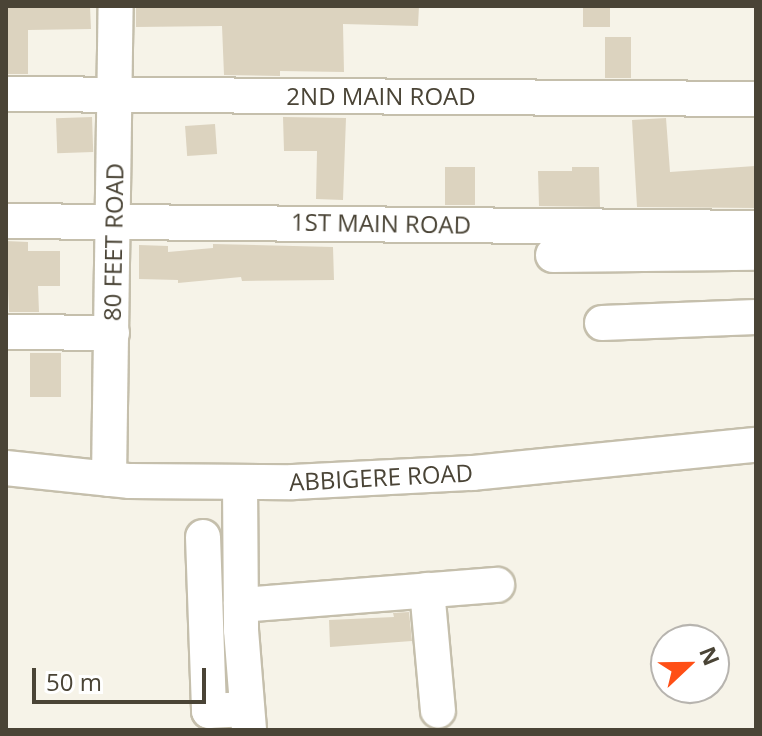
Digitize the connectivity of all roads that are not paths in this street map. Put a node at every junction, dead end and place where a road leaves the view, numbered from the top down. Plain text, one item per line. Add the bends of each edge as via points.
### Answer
1 (116, 6) edge
2 (6, 94) edge
3 (115, 95) junction
4 (756, 99) edge
5 (6, 221) edge
6 (113, 222) junction
7 (756, 228) edge
8 (756, 253) edge
9 (553, 255) dead end
10 (756, 317) edge
11 (602, 323) dead end
12 (6, 332) edge
13 (112, 333) junction
14 (756, 445) edge
15 (6, 468) edge
16 (109, 479) junction
17 (240, 482) junction
18 (203, 537) dead end
19 (497, 585) dead end
20 (427, 590) junction
21 (241, 605) junction
22 (438, 711) dead end
23 (210, 720) edge
24 (248, 720) edge

1 - 3 street, 80 FEET ROAD
2 - 3 street, 2ND MAIN ROAD
3 - 4 street, 2ND MAIN ROAD
3 - 6 street, 80 FEET ROAD
5 - 6 street, 1ST MAIN ROAD
6 - 7 street, 1ST MAIN ROAD
6 - 13 street, 80 FEET ROAD
8 - 9 street
10 - 11 street
12 - 13 street
13 - 16 street, 80 FEET ROAD
14 - 17 street, ABBIGERE ROAD via 473,473
15 - 16 street, ABBIGERE ROAD
16 - 17 street, ABBIGERE ROAD
17 - 21 street
18 - 23 street
19 - 20 street
20 - 21 street
20 - 22 street
21 - 24 street
23 - 24 street

